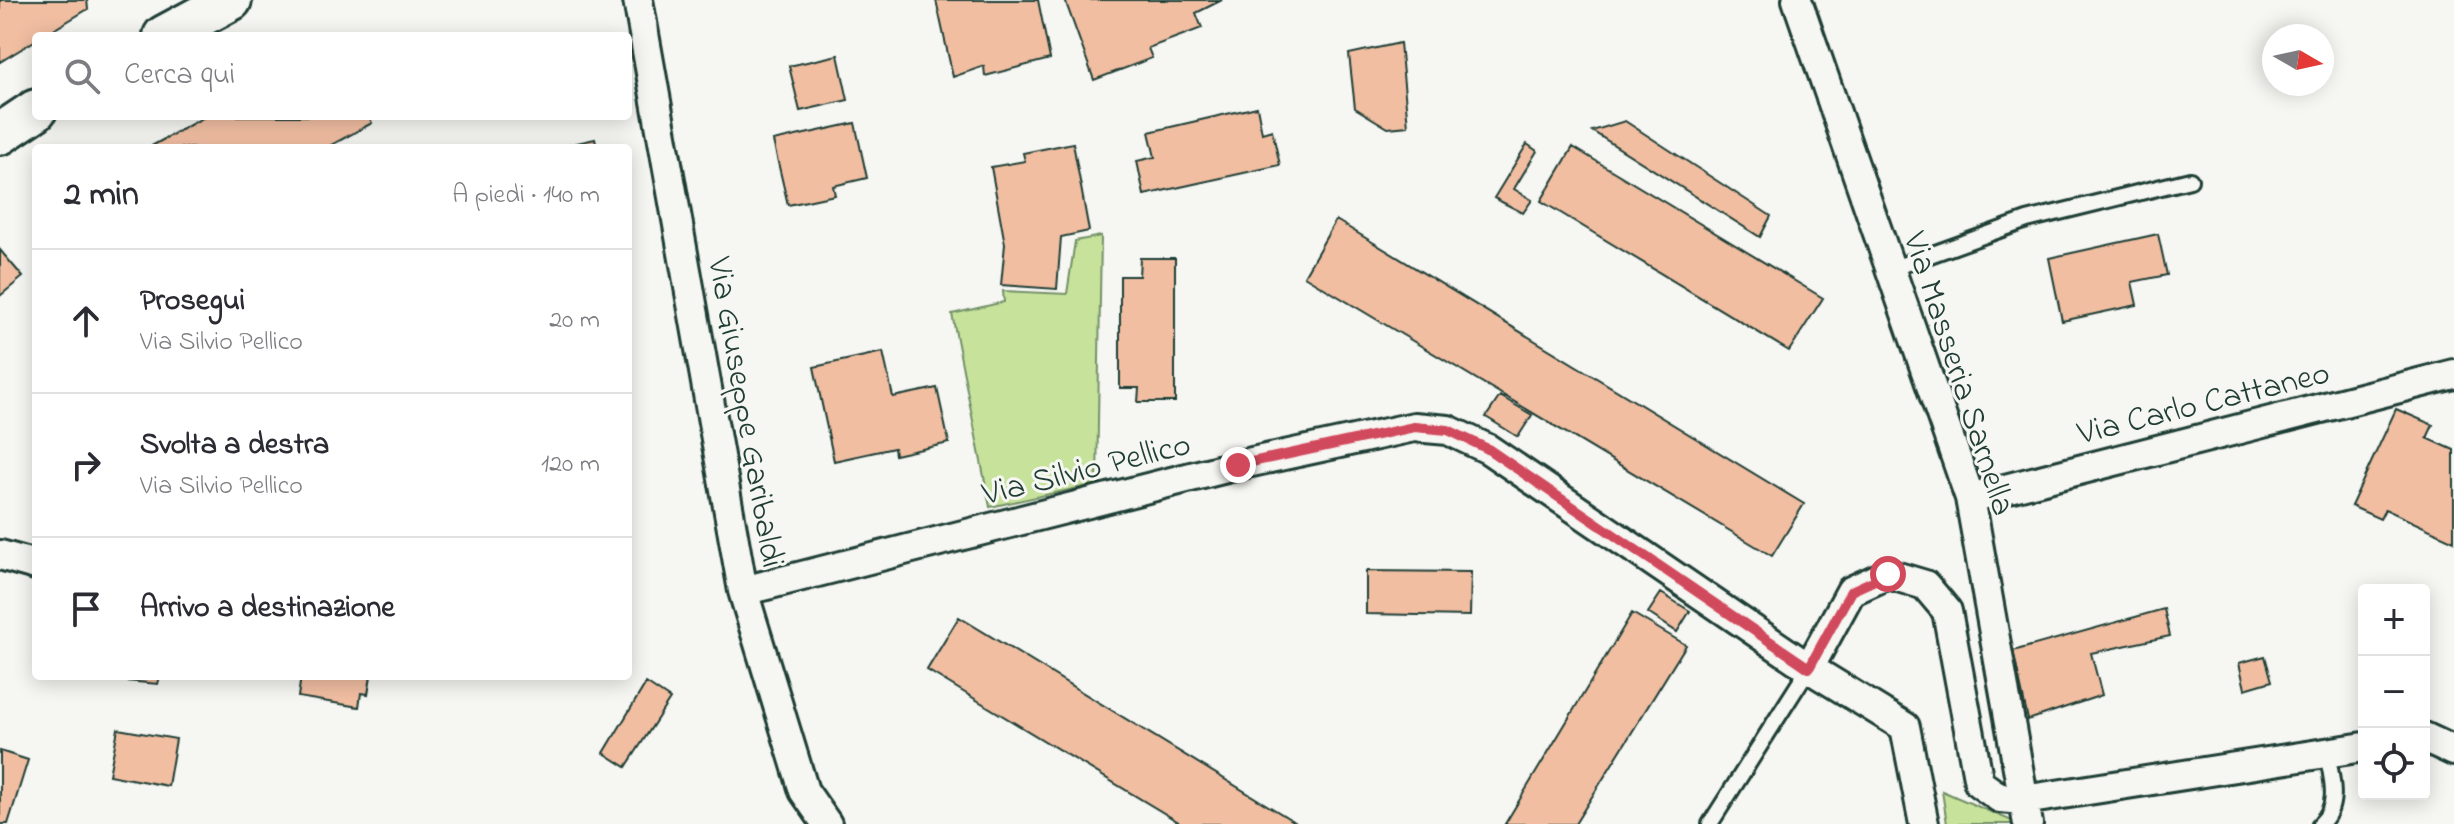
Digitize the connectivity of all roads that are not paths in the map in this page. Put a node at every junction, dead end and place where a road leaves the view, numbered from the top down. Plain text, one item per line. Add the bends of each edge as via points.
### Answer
1 (231, 0) edge
2 (638, 0) edge
3 (1797, 0) edge
4 (171, 32) edge
5 (32, 113) edge
6 (0, 134) edge
7 (2190, 180) dead end
8 (1891, 269) junction
9 (2454, 374) edge
10 (1970, 498) junction
11 (0, 555) edge
12 (32, 564) edge
13 (743, 591) junction
14 (1809, 668) junction
15 (2430, 740) edge
16 (2358, 748) edge
17 (2454, 751) edge
18 (2327, 753) junction
19 (2026, 812) edge
20 (827, 824) edge
21 (1710, 824) edge
22 (1924, 824) edge
23 (2320, 824) edge

1 - 4 street
2 - 13 street, Via Giuseppe Garibaldi
3 - 8 street, Via Masseria Sarnella
5 - 6 street
7 - 8 lane via 2027,220
8 - 10 street, Via Masseria Sarnella
9 - 10 street, Via Carlo Cattaneo
10 - 19 street, Via Masseria Sarnella
11 - 12 street
13 - 14 street, Via Silvio Pellico via 1238,465 1414,427 1448,430 1488,449
13 - 20 street, Via Giuseppe Garibaldi via 804,791
14 - 19 street via 1851,591 1888,574 1925,585 1947,611 1979,783
14 - 21 lane
14 - 22 street, Via Silvio Pellico via 1905,727
15 - 17 street
16 - 18 street
18 - 19 street
18 - 23 lane via 2334,800

